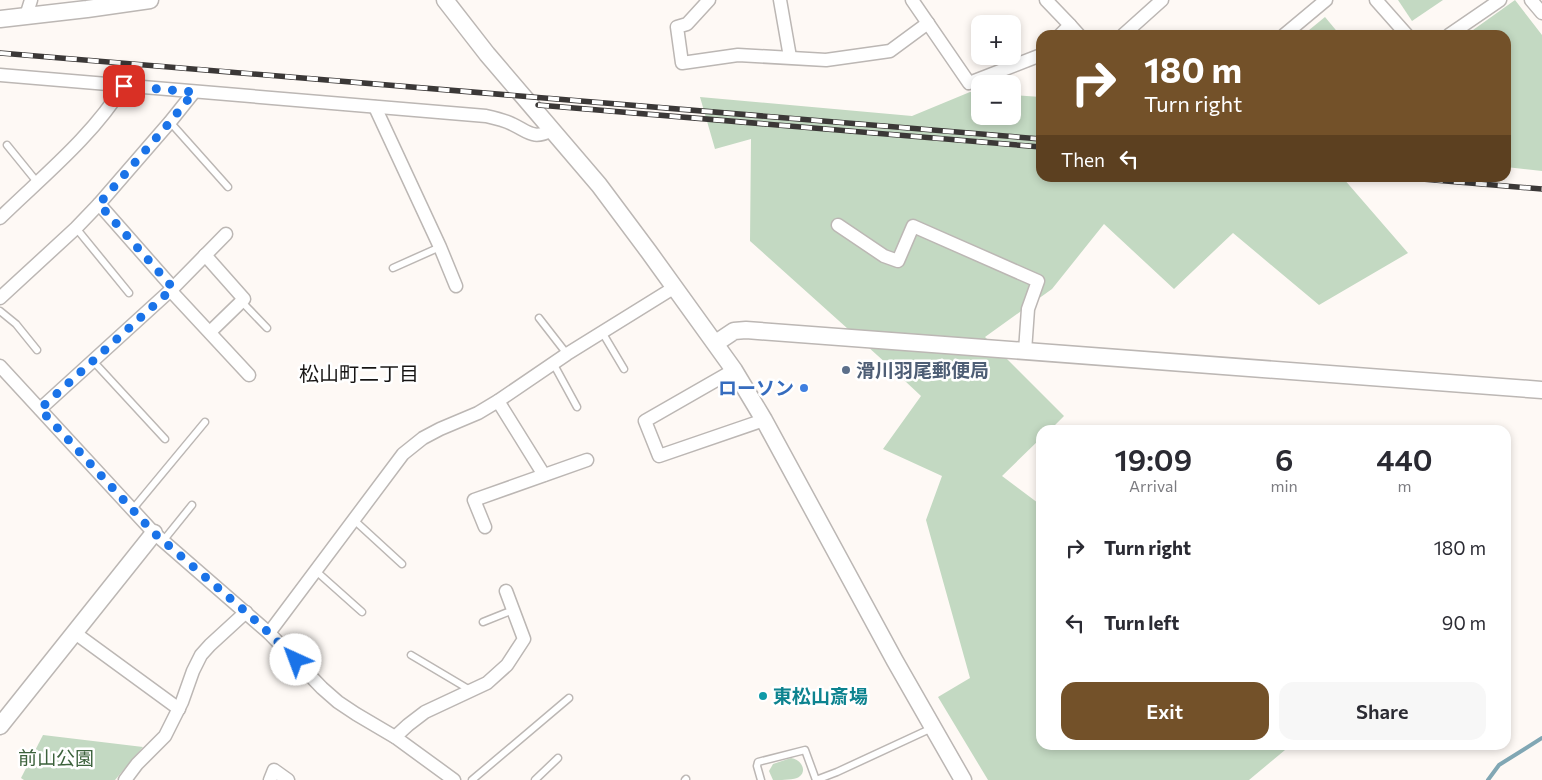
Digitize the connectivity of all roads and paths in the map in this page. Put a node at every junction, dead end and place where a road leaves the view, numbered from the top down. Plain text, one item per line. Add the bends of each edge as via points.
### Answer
1 (31, 0) edge
2 (150, 0) edge
3 (445, 0) edge
4 (709, 0) edge
5 (780, 0) edge
6 (912, 0) edge
7 (1046, 0) edge
8 (1162, 0) edge
9 (1326, 0) edge
10 (1376, 0) edge
11 (1500, 0) edge
12 (1531, 0) edge
13 (88, 5) edge
14 (1542, 13) edge
15 (26, 16) junction
16 (0, 19) edge
17 (928, 24) junction
18 (1070, 25) junction
19 (1065, 30) edge
20 (1074, 30) edge
21 (1129, 30) edge
22 (1290, 30) edge
23 (1403, 30) edge
24 (1456, 30) edge
25 (1036, 56) edge
26 (790, 58) junction
27 (0, 75) edge
28 (124, 86) junction
29 (194, 92) junction
30 (375, 107) junction
31 (170, 122) junction
32 (552, 130) junction
33 (7, 145) dead end
34 (37, 182) junction
35 (228, 187) dead end
36 (99, 204) junction
37 (0, 218) edge
38 (838, 225) dead end
39 (76, 228) junction
40 (226, 234) dead end
41 (440, 247) junction
42 (205, 256) junction
43 (394, 268) dead end
44 (456, 286) dead end
45 (675, 287) junction
46 (172, 289) junction
47 (129, 293) dead end
48 (0, 298) edge
49 (241, 301) junction
50 (0, 311) edge
51 (539, 318) dead end
52 (267, 328) dead end
53 (210, 332) junction
54 (602, 332) junction
55 (716, 343) junction
56 (38, 350) dead end
57 (1025, 351) junction
58 (567, 354) junction
59 (93, 361) junction
60 (552, 363) junction
61 (0, 366) edge
62 (624, 369) dead end
63 (734, 370) junction
64 (249, 375) dead end
65 (1542, 390) edge
66 (498, 401) junction
67 (577, 407) dead end
68 (40, 409) junction
69 (764, 420) junction
70 (205, 422) dead end
71 (165, 439) dead end
72 (587, 460) dead end
73 (544, 475) junction
74 (192, 505) dead end
75 (132, 510) junction
76 (354, 520) junction
77 (485, 526) dead end
78 (158, 537) junction
79 (402, 564) dead end
80 (316, 572) junction
81 (506, 591) dead end
82 (513, 610) junction
83 (246, 612) junction
84 (362, 612) dead end
85 (483, 622) dead end
86 (75, 633) junction
87 (269, 633) junction
88 (411, 655) dead end
89 (471, 691) junction
90 (569, 698) dead end
91 (178, 709) junction
92 (0, 726) edge
93 (932, 728) junction
94 (395, 737) junction
95 (558, 758) dead end
96 (125, 780) edge
97 (270, 780) edge
98 (288, 780) edge
99 (454, 780) edge
100 (472, 780) edge
101 (535, 780) edge
102 (760, 780) edge
103 (816, 780) edge
104 (963, 780) edge

1 - 15 street
2 - 13 street
3 - 32 street
4 - 26 street via 686,24 677,27 682,63 738,54
5 - 26 street
6 - 17 street
7 - 18 street
8 - 21 street
9 - 22 street
10 - 23 street
11 - 24 street
12 - 14 street
13 - 15 street
15 - 16 street
17 - 25 street via 969,83
17 - 26 street via 890,51 826,60
18 - 19 street
18 - 20 street
27 - 28 street
28 - 29 street
28 - 34 street via 102,118
29 - 30 street
29 - 31 street
30 - 32 street via 486,116 506,121 533,135
30 - 41 street
31 - 35 lane
31 - 36 street
32 - 45 street
33 - 34 lane
34 - 37 street
36 - 39 street
36 - 46 street
38 - 57 street via 884,256 898,261 913,226 1038,281 1028,309
39 - 47 lane
39 - 48 street
40 - 42 street
41 - 43 lane
41 - 44 street
42 - 46 street
42 - 49 street via 244,299
45 - 54 street
45 - 55 street
46 - 53 street
46 - 59 street
49 - 52 lane
49 - 53 street
50 - 56 lane
51 - 58 lane
53 - 64 street
54 - 58 street
54 - 62 lane
55 - 57 street via 734,331 746,330
55 - 63 street
57 - 65 street
58 - 60 street
59 - 68 street
59 - 71 lane
60 - 66 street
60 - 67 lane
61 - 68 street
63 - 69 street
63 - 69 street via 645,421 659,456
66 - 73 street
66 - 76 street via 423,438 404,454
68 - 75 street
69 - 93 street
70 - 75 lane
72 - 73 street
73 - 77 street via 474,500
74 - 78 lane
75 - 78 street
76 - 79 lane
76 - 80 street
78 - 83 street
78 - 86 street
80 - 84 lane
80 - 87 street
81 - 82 street
82 - 85 lane
82 - 89 street via 524,639 507,665 487,683
83 - 87 street
83 - 91 street via 201,655
86 - 91 street
86 - 92 street
87 - 94 street via 338,702
88 - 89 lane
89 - 94 street via 425,712
90 - 100 lane
91 - 96 street via 166,736
93 - 103 lane
93 - 104 street
94 - 99 street
95 - 101 lane
97 - 98 street via 274,770
102 - 103 lane via 758,762 805,750

